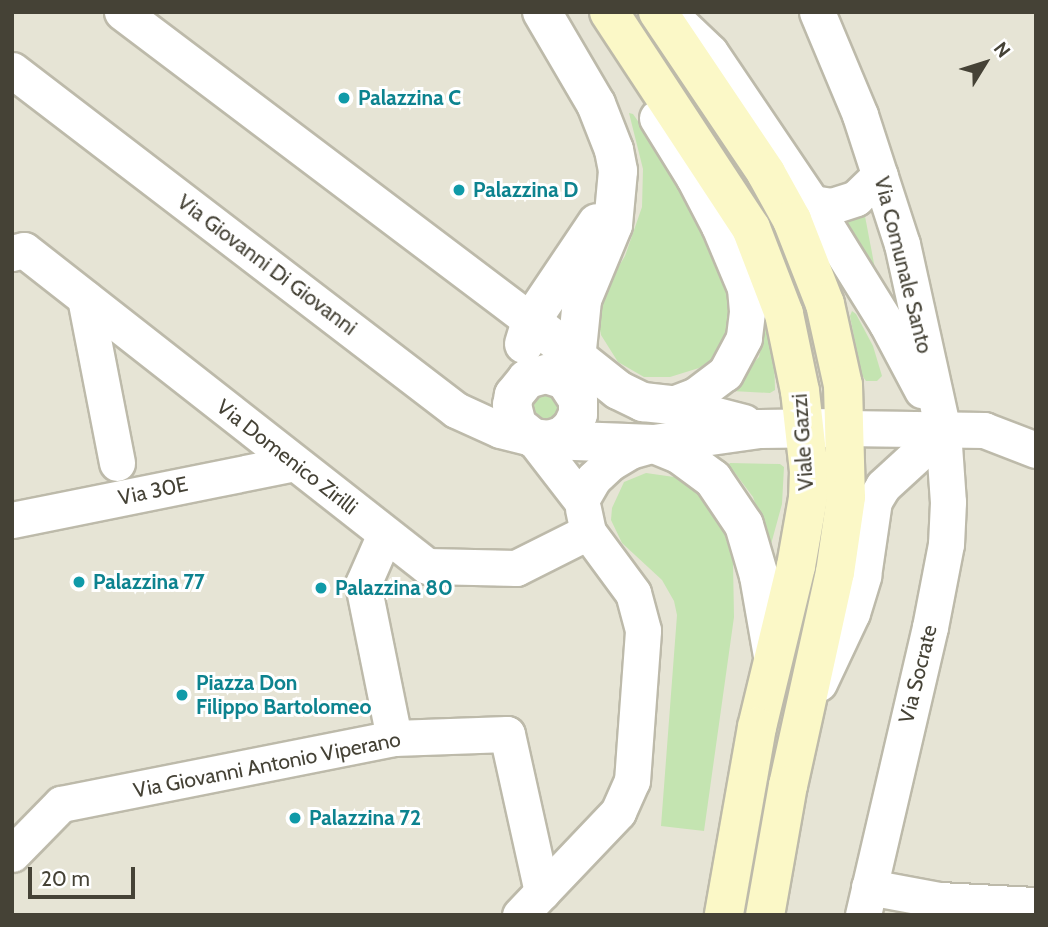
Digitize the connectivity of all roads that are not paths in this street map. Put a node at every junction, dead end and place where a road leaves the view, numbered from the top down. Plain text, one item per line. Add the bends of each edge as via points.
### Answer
1 (122, 12) edge
2 (542, 12) edge
3 (602, 12) edge
4 (608, 12) edge
5 (658, 12) edge
6 (668, 12) edge
7 (817, 12) edge
8 (12, 70) edge
9 (880, 175) junction
10 (618, 189) junction
11 (812, 203) junction
12 (12, 253) edge
13 (85, 298) junction
14 (531, 321) junction
15 (519, 387) junction
16 (657, 403) junction
17 (564, 413) junction
18 (804, 428) junction
19 (845, 428) junction
20 (760, 429) junction
21 (943, 430) junction
22 (653, 444) junction
23 (1036, 450) edge
24 (117, 463) dead end
25 (294, 463) junction
26 (585, 516) junction
27 (12, 520) edge
28 (385, 534) junction
29 (773, 656) junction
30 (802, 721) junction
31 (394, 738) junction
32 (12, 854) edge
33 (866, 901) edge
34 (531, 903) edge
35 (1036, 905) edge
36 (948, 907) edge
37 (724, 915) edge
38 (765, 915) edge

1 - 14 street
2 - 10 street via 596,104 614,150
3 - 16 street via 646,100 701,190 745,288 747,324 735,360 696,396
4 - 18 main road, Viale Gazzi via 751,228 784,314
5 - 19 main road, Viale Gazzi via 766,173 810,258 837,352
6 - 11 street via 710,52
7 - 9 street, Via Comunale Santo via 845,74
8 - 17 street, Via Giovanni Di Giovanni via 456,410 500,430
9 - 11 street via 856,198 832,206
9 - 21 street, Via Comunale Santo via 902,244
10 - 14 street
10 - 17 street via 613,225 582,300
11 - 21 street via 887,324
12 - 13 street, Via Domenico Zirilli via 24,250
13 - 24 street
13 - 25 street, Via Domenico Zirilli
14 - 15 street via 524,337 526,359
14 - 17 street
15 - 17 street via 527,379 556,375
15 - 17 street via 514,395 517,425
16 - 17 street via 600,397
16 - 20 street
17 - 22 street
17 - 26 street
17 - 26 street
18 - 19 street
18 - 20 street
18 - 29 main road, Viale Gazzi via 808,498
19 - 21 street
19 - 30 main road, Viale Gazzi via 846,497 835,572
20 - 22 street
21 - 23 street via 984,430
21 - 30 street via 883,486 874,501 863,576 852,613
21 - 33 street, Via Socrate via 946,544
22 - 26 street via 610,463 593,480
22 - 29 street via 679,454 705,472 744,525 759,576
25 - 27 street, Via 30E
25 - 28 street, Via Domenico Zirilli
26 - 28 street, Via Domenico Zirilli via 516,568 426,566
26 - 34 street via 633,593 643,630 632,781 618,813
28 - 31 street via 363,584
29 - 37 main road, Viale Gazzi
30 - 38 main road, Viale Gazzi
31 - 32 street, Via Giovanni Antonio Viperano via 61,804
31 - 34 street, Via Giovanni Antonio Viperano via 507,734
33 - 36 street
35 - 36 street

